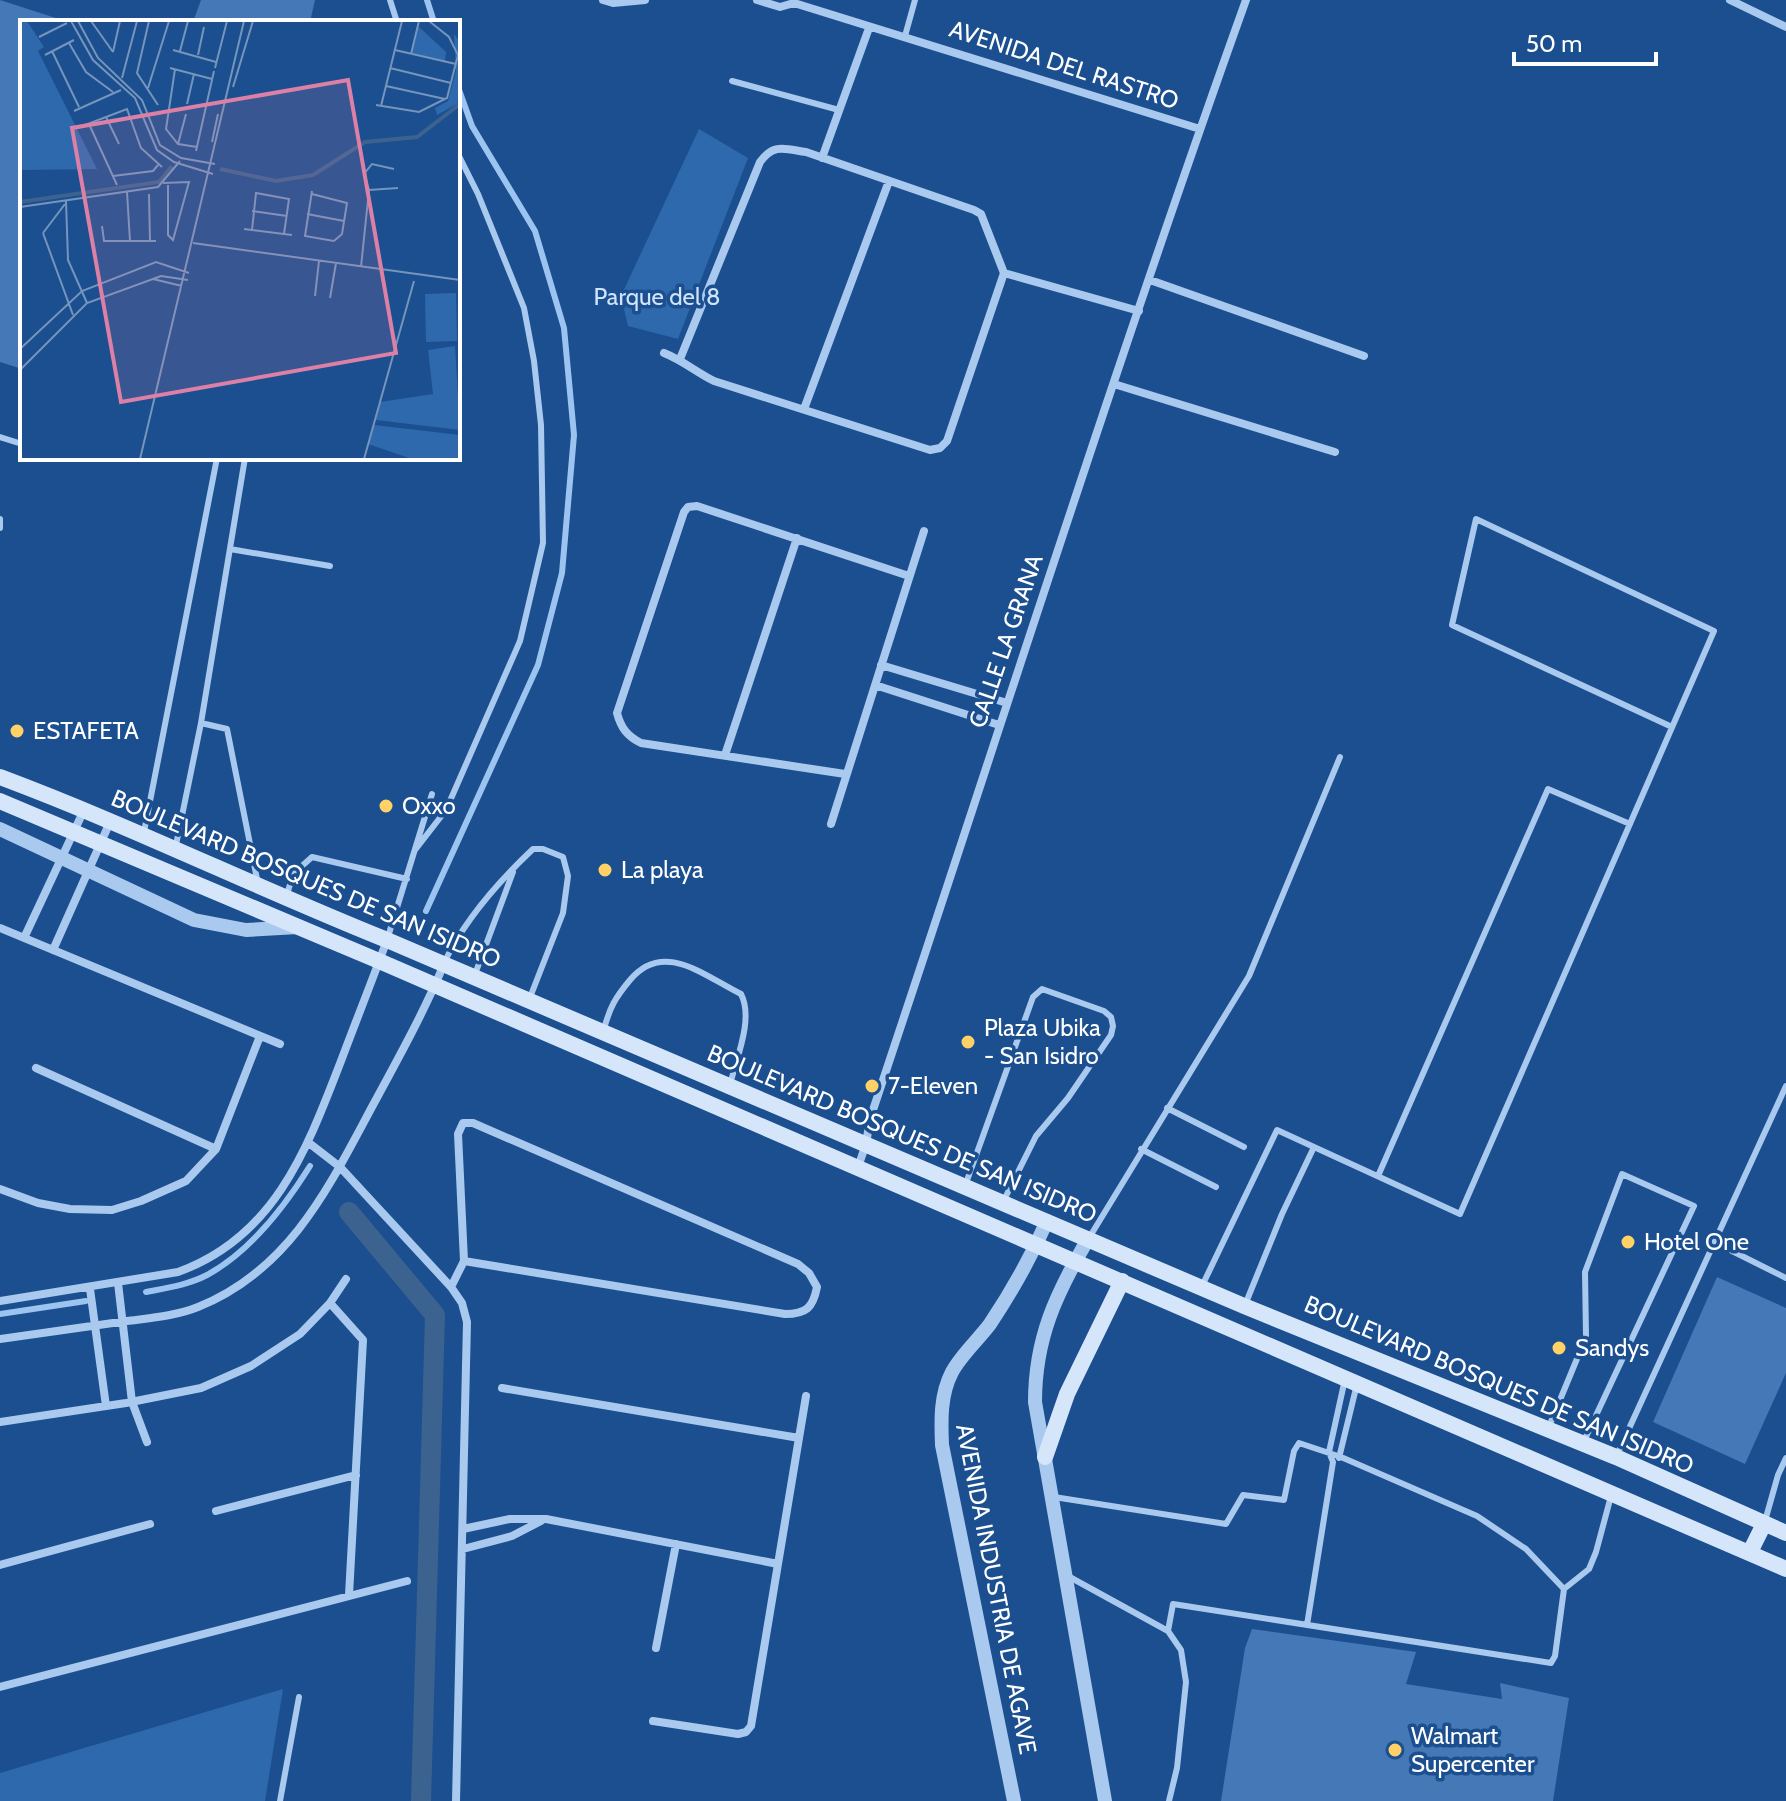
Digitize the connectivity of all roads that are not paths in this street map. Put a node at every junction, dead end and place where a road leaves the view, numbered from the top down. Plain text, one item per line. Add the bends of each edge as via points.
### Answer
1 (390, 0) edge
2 (603, 0) edge
3 (645, 0) edge
4 (757, 0) edge
5 (915, 0) edge
6 (1246, 0) edge
7 (1730, 0) edge
8 (793, 2) edge
9 (396, 20) edge
10 (1786, 27) edge
11 (869, 28) junction
12 (905, 36) junction
13 (732, 81) dead end
14 (839, 110) junction
15 (1200, 129) junction
16 (460, 158) edge
17 (822, 158) junction
18 (889, 181) junction
19 (1004, 273) junction
20 (1150, 280) junction
21 (1139, 311) junction
22 (664, 353) dead end
23 (1364, 356) dead end
24 (680, 359) junction
25 (1114, 384) junction
26 (804, 409) junction
27 (0, 437) edge
28 (20, 443) edge
29 (1335, 452) dead end
30 (217, 460) edge
31 (245, 460) edge
32 (0, 519) edge
33 (0, 528) edge
34 (924, 531) dead end
35 (797, 538) junction
36 (230, 549) junction
37 (330, 566) dead end
38 (909, 576) junction
39 (881, 665) junction
40 (875, 685) junction
41 (1007, 703) junction
42 (201, 723) junction
43 (999, 725) junction
44 (1672, 727) junction
45 (725, 755) junction
46 (1340, 757) dead end
47 (845, 774) junction
48 (0, 777) edge
49 (432, 794) dead end
50 (0, 801) edge
51 (84, 810) junction
52 (110, 822) junction
53 (831, 824) dead end
54 (1630, 824) junction
55 (0, 829) edge
56 (74, 832) junction
57 (143, 835) junction
58 (101, 844) junction
59 (175, 849) junction
60 (415, 850) junction
61 (64, 857) junction
62 (516, 865) junction
63 (88, 869) junction
64 (407, 879) junction
65 (259, 887) junction
66 (286, 899) junction
67 (299, 927) junction
68 (0, 928) edge
69 (24, 938) junction
70 (387, 940) junction
71 (53, 950) junction
72 (379, 961) junction
73 (444, 964) junction
74 (474, 977) junction
75 (435, 985) junction
76 (529, 1000) junction
77 (603, 1033) junction
78 (260, 1036) junction
79 (280, 1044) dead end
80 (36, 1068) dead end
81 (729, 1086) junction
82 (1786, 1086) edge
83 (1167, 1108) junction
84 (309, 1143) junction
85 (866, 1144) junction
86 (1244, 1147) dead end
87 (1314, 1147) junction
88 (216, 1149) junction
89 (1141, 1149) junction
90 (340, 1167) junction
91 (858, 1167) junction
92 (1378, 1176) junction
93 (965, 1186) junction
94 (1216, 1187) dead end
95 (0, 1189) edge
96 (1003, 1202) junction
97 (1047, 1221) junction
98 (1088, 1239) junction
99 (1714, 1242) junction
100 (1036, 1245) junction
101 (464, 1261) junction
102 (1075, 1261) junction
103 (1786, 1278) edge
104 (346, 1279) dead end
105 (1122, 1281) junction
106 (118, 1283) junction
107 (451, 1287) junction
108 (1201, 1287) junction
109 (90, 1289) junction
110 (0, 1301) edge
111 (330, 1303) junction
112 (1244, 1306) junction
113 (123, 1321) junction
114 (96, 1326) junction
115 (0, 1339) edge
116 (1351, 1381) junction
117 (502, 1388) dead end
118 (806, 1396) dead end
119 (132, 1402) junction
120 (106, 1406) junction
121 (0, 1422) edge
122 (1548, 1429) junction
123 (799, 1438) junction
124 (147, 1442) dead end
125 (1583, 1443) junction
126 (1329, 1452) junction
127 (1045, 1457) junction
128 (1341, 1457) junction
129 (1616, 1457) junction
130 (1786, 1458) edge
131 (1333, 1462) junction
132 (356, 1475) junction
133 (1778, 1475) junction
134 (1786, 1478) edge
135 (1612, 1492) junction
136 (1052, 1497) junction
137 (216, 1511) dead end
138 (546, 1519) junction
139 (150, 1524) dead end
140 (1764, 1524) junction
141 (463, 1529) junction
142 (1786, 1533) edge
143 (676, 1544) junction
144 (463, 1549) junction
145 (1750, 1552) junction
146 (778, 1564) junction
147 (0, 1565) edge
148 (1786, 1569) edge
149 (1066, 1575) junction
150 (407, 1581) dead end
151 (1564, 1589) junction
152 (349, 1595) junction
153 (1307, 1625) junction
154 (1168, 1631) junction
155 (656, 1648) dead end
156 (0, 1687) edge
157 (299, 1697) dead end
158 (653, 1721) dead end
159 (280, 1801) edge
160 (456, 1801) edge
161 (1014, 1801) edge
162 (1105, 1801) edge
163 (1169, 1801) edge

1 - 9 lane
2 - 3 street
4 - 8 street, AVENIDA DEL RASTRO via 780,7
5 - 12 lane
6 - 15 street, CALLE LA GRANA
7 - 10 street
8 - 11 street, AVENIDA DEL RASTRO
11 - 12 street, AVENIDA DEL RASTRO
11 - 14 street
12 - 15 street, AVENIDA DEL RASTRO
13 - 14 lane
14 - 17 street
15 - 20 street, CALLE LA GRANA
16 - 60 lane via 524,308 541,425 543,543 520,641 446,810
17 - 18 street
17 - 24 street via 778,148 760,162
18 - 19 street via 981,214
18 - 26 street
19 - 21 street
19 - 26 street via 947,441 940,448 930,450
20 - 21 street, CALLE LA GRANA
20 - 23 street
21 - 25 street, CALLE LA GRANA
22 - 24 street
24 - 26 street via 714,381
25 - 29 street
25 - 41 street, CALLE LA GRANA
27 - 28 lane
30 - 57 lane
31 - 36 lane
32 - 33 lane
34 - 38 street
35 - 38 street
35 - 45 street
35 - 45 street via 688,507 617,713 627,734 641,743
36 - 37 lane
36 - 42 lane
38 - 39 street
39 - 40 street
39 - 41 street
40 - 43 street
40 - 47 street
41 - 43 street, CALLE LA GRANA
42 - 59 lane
42 - 65 lane via 227,729
43 - 85 street, CALLE LA GRANA
44 - 44 lane via 1714,631 1476,519 1452,625
44 - 54 lane
45 - 47 street
46 - 83 lane via 1249,976
47 - 53 street
48 - 51 main road, BOULEVARD BOSQUES DE SAN ISIDRO
49 - 60 lane
50 - 56 main road, BOULEVARD BOSQUES DE SAN ISIDRO
51 - 52 main road, BOULEVARD BOSQUES DE SAN ISIDRO
51 - 56 street
52 - 57 main road, BOULEVARD BOSQUES DE SAN ISIDRO
52 - 58 street
54 - 92 lane via 1548,789
54 - 92 lane via 1460,1214
55 - 61 street, BOULEVARD BOSQUES DE SAN ISIDRO
56 - 58 main road, BOULEVARD BOSQUES DE SAN ISIDRO
56 - 61 street
57 - 59 main road, BOULEVARD BOSQUES DE SAN ISIDRO
58 - 63 street
58 - 67 main road, BOULEVARD BOSQUES DE SAN ISIDRO
59 - 65 main road, BOULEVARD BOSQUES DE SAN ISIDRO
60 - 64 lane
61 - 63 street, BOULEVARD BOSQUES DE SAN ISIDRO
61 - 69 street
62 - 73 lane via 456,939
62 - 74 lane
62 - 76 lane via 533,849 543,849 563,857 568,876 563,913
63 - 67 street, BOULEVARD BOSQUES DE SAN ISIDRO via 194,920 246,930
63 - 71 street
64 - 66 lane via 312,857 293,874
64 - 70 lane
65 - 66 main road, BOULEVARD BOSQUES DE SAN ISIDRO
66 - 70 main road, BOULEVARD BOSQUES DE SAN ISIDRO
67 - 72 main road, BOULEVARD BOSQUES DE SAN ISIDRO
68 - 69 street
69 - 71 street
70 - 72 street
70 - 73 main road, BOULEVARD BOSQUES DE SAN ISIDRO
71 - 78 street
72 - 75 main road, BOULEVARD BOSQUES DE SAN ISIDRO
72 - 84 street
73 - 74 main road, BOULEVARD BOSQUES DE SAN ISIDRO
73 - 75 street
74 - 76 main road, BOULEVARD BOSQUES DE SAN ISIDRO
75 - 90 street
75 - 91 main road, BOULEVARD BOSQUES DE SAN ISIDRO
76 - 77 main road, BOULEVARD BOSQUES DE SAN ISIDRO
77 - 81 main road, BOULEVARD BOSQUES DE SAN ISIDRO
77 - 81 lane via 611,1002 649,962 687,966 741,994 745,1002
78 - 79 street
78 - 88 street
80 - 88 street
81 - 85 main road, BOULEVARD BOSQUES DE SAN ISIDRO
82 - 99 lane
83 - 86 lane
83 - 89 lane
84 - 90 street
84 - 106 street via 264,1213 237,1239 205,1262 178,1272
85 - 91 street, CALLE LA GRANA
85 - 93 main road, BOULEVARD BOSQUES DE SAN ISIDRO
87 - 92 lane
87 - 108 lane via 1277,1130
87 - 112 lane
88 - 95 street via 186,1181 112,1210 38,1203
89 - 94 lane
89 - 98 lane
90 - 107 street
90 - 113 street via 298,1233 231,1292 196,1308
91 - 100 main road, BOULEVARD BOSQUES DE SAN ISIDRO
93 - 96 main road, BOULEVARD BOSQUES DE SAN ISIDRO
93 - 96 lane via 1033,997 1042,989 1104,1011 1111,1017 1111,1035 1036,1136
96 - 97 main road, BOULEVARD BOSQUES DE SAN ISIDRO
97 - 98 main road, BOULEVARD BOSQUES DE SAN ISIDRO
97 - 100 street, AVENIDA INDUSTRIA DE AGAVE
98 - 102 street
98 - 108 main road, BOULEVARD BOSQUES DE SAN ISIDRO
99 - 103 lane
99 - 129 lane
100 - 102 main road, BOULEVARD BOSQUES DE SAN ISIDRO
100 - 161 street, AVENIDA INDUSTRIA DE AGAVE via 989,1325 952,1372 941,1421
101 - 101 street via 458,1134 463,1123 473,1123 798,1264 817,1287 814,1304 801,1314 785,1314
101 - 107 street
102 - 105 main road, BOULEVARD BOSQUES DE SAN ISIDRO
102 - 127 street via 1041,1339 1035,1370
104 - 111 street
105 - 116 main road, BOULEVARD BOSQUES DE SAN ISIDRO
105 - 127 main road via 1067,1394
106 - 109 street
106 - 113 street
107 - 141 street via 467,1322
108 - 112 main road, BOULEVARD BOSQUES DE SAN ISIDRO
109 - 110 street
109 - 114 street
111 - 119 street via 300,1334 251,1366 201,1388
111 - 132 street via 363,1340
112 - 122 main road, BOULEVARD BOSQUES DE SAN ISIDRO
113 - 114 street
113 - 119 street
114 - 115 street
114 - 120 street
116 - 126 lane
116 - 128 lane
116 - 135 main road, BOULEVARD BOSQUES DE SAN ISIDRO
117 - 123 street
118 - 123 street
119 - 120 street
119 - 124 street
120 - 121 street
122 - 125 main road, BOULEVARD BOSQUES DE SAN ISIDRO
122 - 125 lane via 1586,1337 1585,1272 1622,1174 1694,1206
123 - 146 street
125 - 129 main road, BOULEVARD BOSQUES DE SAN ISIDRO
126 - 128 lane
126 - 131 lane
126 - 136 lane via 1299,1443 1284,1500 1243,1495 1226,1524
127 - 136 street
128 - 131 lane
128 - 151 lane via 1477,1516 1526,1549
129 - 140 main road, BOULEVARD BOSQUES DE SAN ISIDRO
130 - 133 lane
131 - 153 lane
132 - 137 street
132 - 152 street
133 - 134 lane
133 - 140 lane
135 - 145 main road, BOULEVARD BOSQUES DE SAN ISIDRO
135 - 151 lane via 1589,1569
136 - 149 street
138 - 141 street via 510,1519
138 - 143 street
138 - 144 street via 512,1536
139 - 147 street
140 - 142 main road, BOULEVARD BOSQUES DE SAN ISIDRO
140 - 145 main road
141 - 144 street
143 - 146 street
143 - 155 street
144 - 160 street
145 - 148 main road, BOULEVARD BOSQUES DE SAN ISIDRO
146 - 158 street via 751,1726 738,1734
149 - 154 lane
149 - 162 street
150 - 152 street
151 - 153 lane via 1551,1663
152 - 156 street
153 - 154 lane via 1173,1604
154 - 163 lane via 1181,1650 1186,1682
157 - 159 lane

